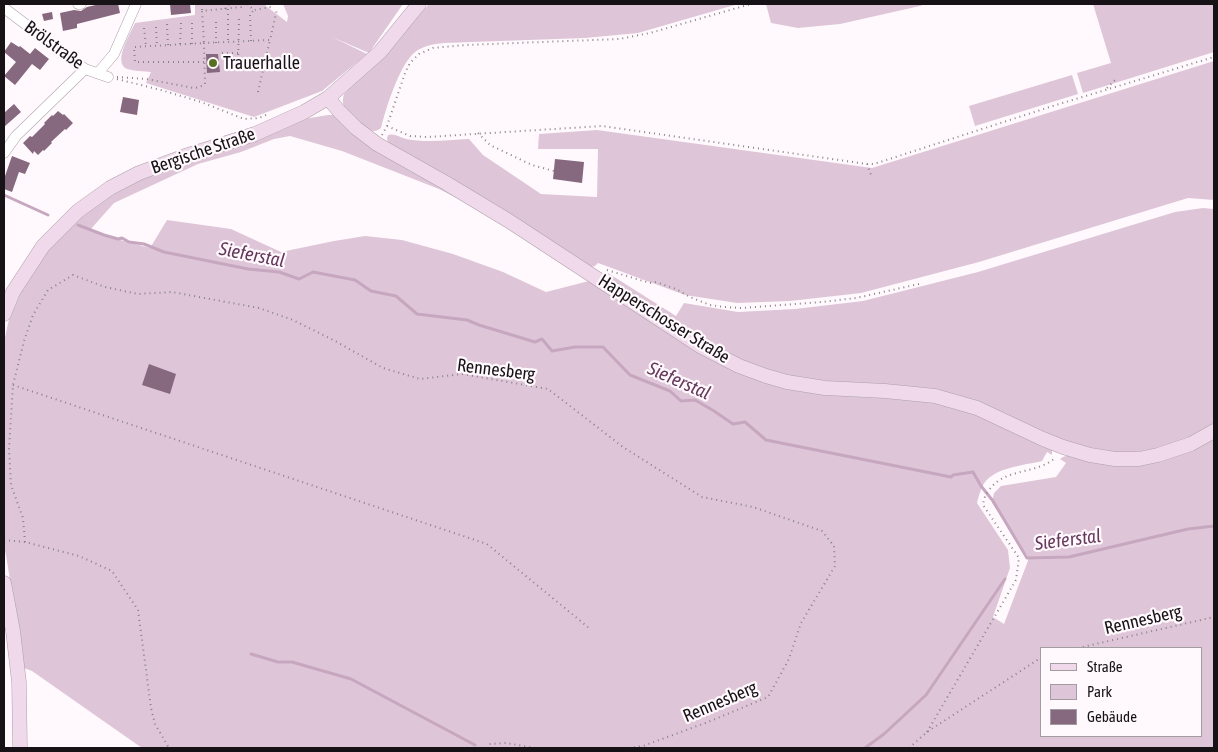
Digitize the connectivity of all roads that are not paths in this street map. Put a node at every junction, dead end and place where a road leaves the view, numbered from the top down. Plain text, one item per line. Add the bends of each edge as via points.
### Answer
1 (136, 4) edge
2 (419, 4) edge
3 (4, 8) edge
4 (85, 69) junction
5 (328, 98) junction
6 (4, 153) edge
7 (4, 314) edge
8 (1214, 431) edge
9 (4, 583) edge
10 (20, 748) edge

1 - 4 street, Brölstraße via 108,76
2 - 5 street, Bergische Straße via 380,52
3 - 4 street, Brölstraße
4 - 6 street via 16,136
5 - 7 street, Bergische Straße via 255,134 139,173 110,188 78,212 43,246 13,292
5 - 8 street, Happerschosser Straße via 356,128 377,144 509,220 700,346 739,366 787,382 825,388 935,396 976,408 1063,447 1115,459 1158,455
9 - 10 street via 19,682

